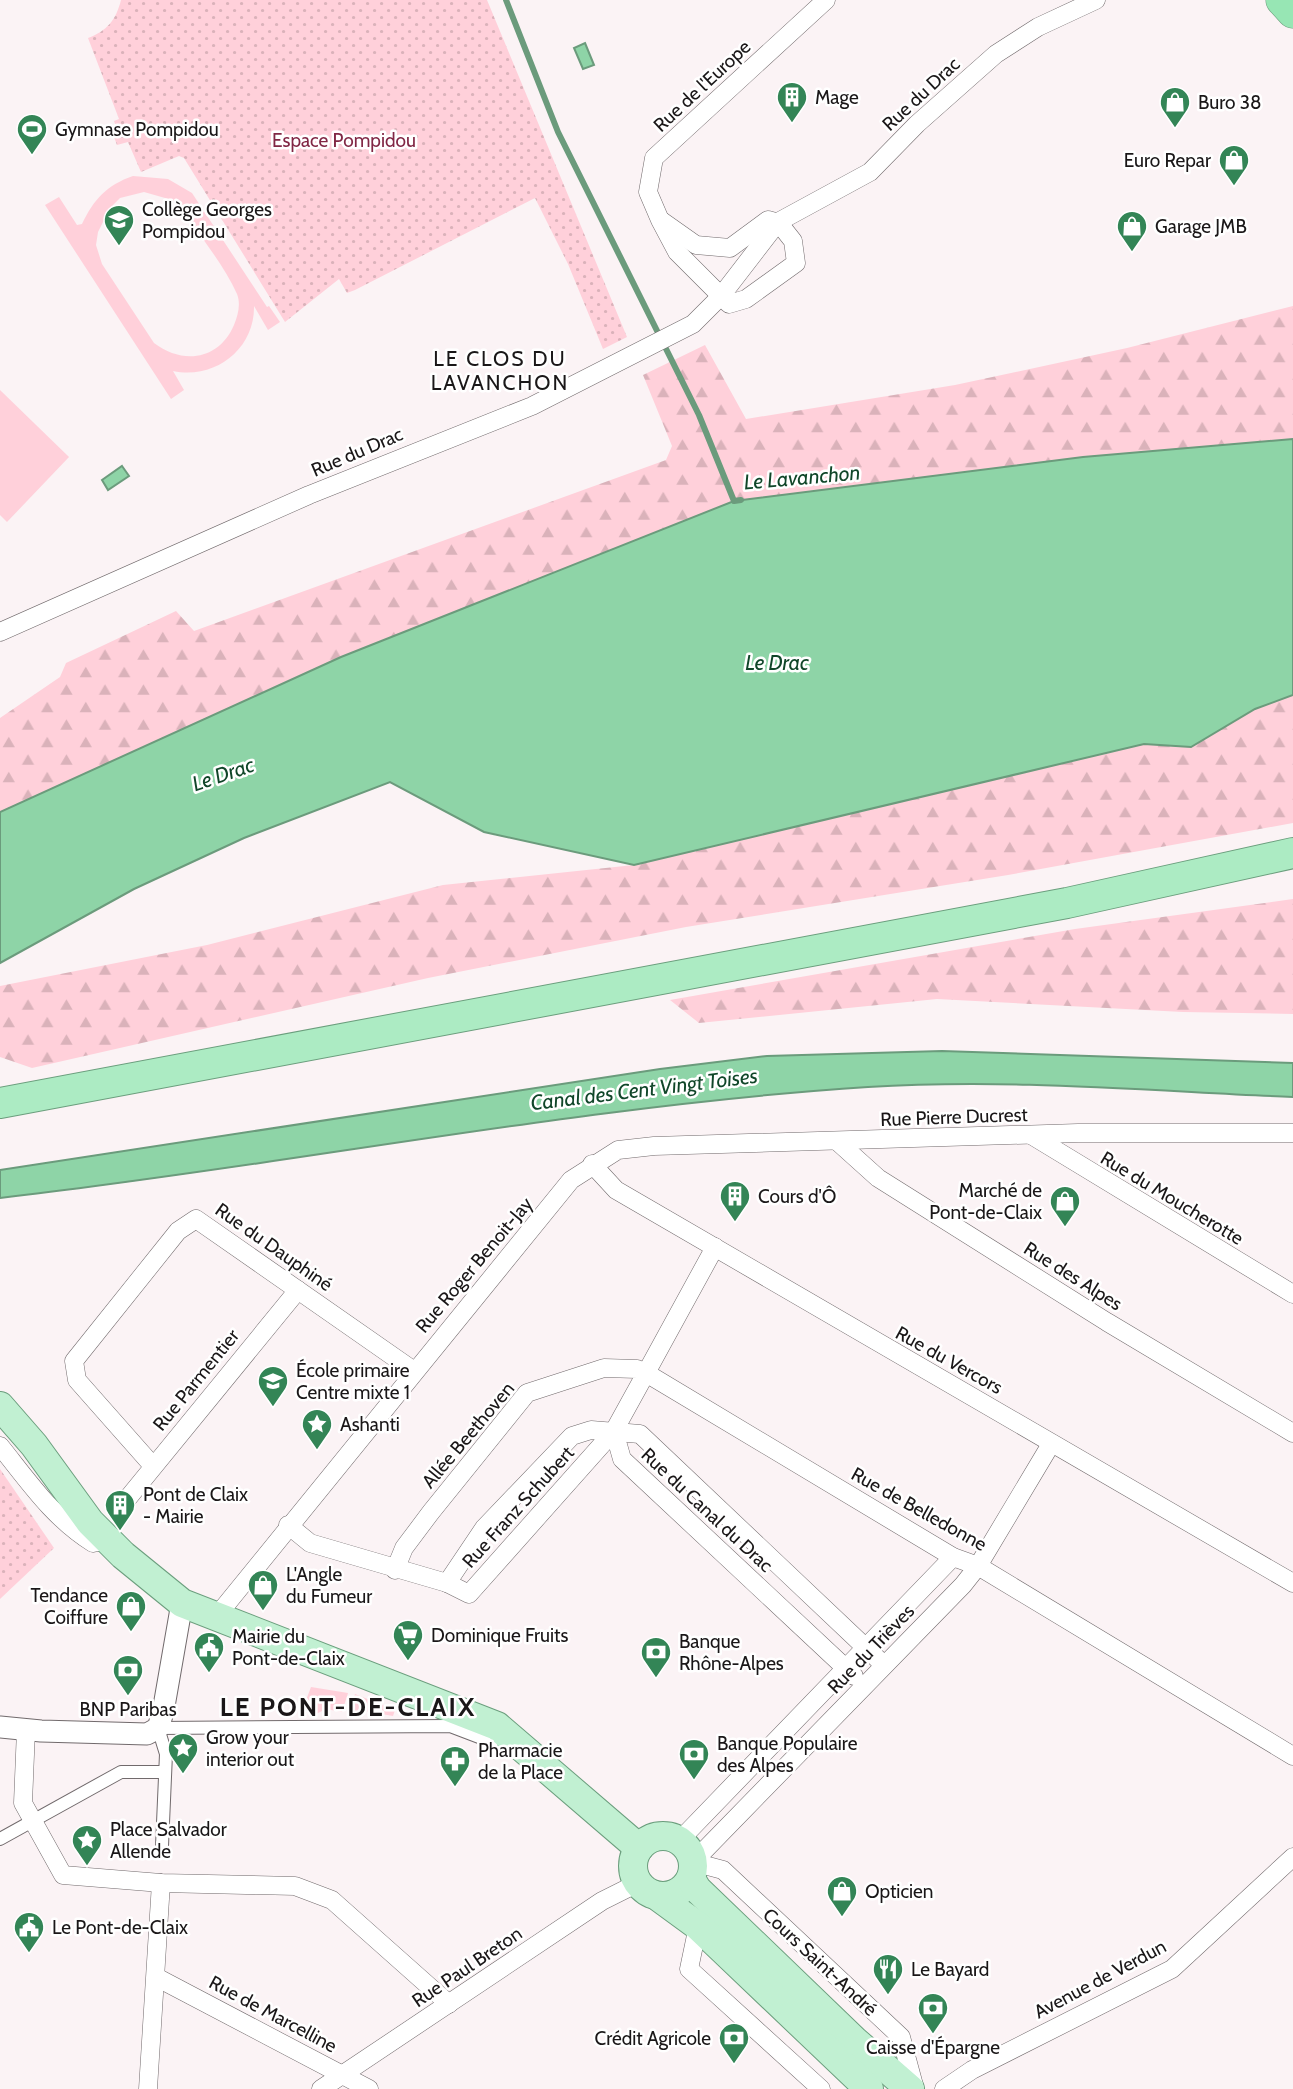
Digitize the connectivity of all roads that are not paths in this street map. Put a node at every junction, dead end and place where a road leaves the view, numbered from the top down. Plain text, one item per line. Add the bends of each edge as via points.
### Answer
1 (826, 0) edge
2 (1096, 0) edge
3 (1282, 0) edge
4 (1293, 12) edge
5 (660, 220) junction
6 (778, 222) junction
7 (721, 296) junction
8 (0, 632) edge
9 (1293, 853) edge
10 (1293, 873) edge
11 (1067, 903) junction
12 (0, 1103) edge
13 (1293, 1133) edge
14 (1031, 1135) junction
15 (838, 1142) junction
16 (618, 1150) joint
17 (592, 1164) junction
18 (715, 1247) junction
19 (298, 1290) junction
20 (1293, 1294) edge
21 (414, 1370) junction
22 (646, 1373) junction
23 (0, 1406) edge
24 (614, 1432) junction
25 (1293, 1433) edge
26 (1051, 1444) junction
27 (0, 1446) edge
28 (153, 1466) junction
29 (128, 1498) dead end
30 (288, 1525) junction
31 (108, 1540) junction
32 (953, 1557) junction
33 (978, 1566) junction
34 (395, 1570) junction
35 (447, 1583) junction
36 (1293, 1583) edge
37 (181, 1604) junction
38 (216, 1617) junction
39 (866, 1648) junction
40 (884, 1665) junction
41 (846, 1669) junction
42 (864, 1686) junction
43 (0, 1727) edge
44 (158, 1728) junction
45 (26, 1730) junction
46 (492, 1742) dead end
47 (1293, 1756) edge
48 (165, 1772) junction
49 (32, 1821) junction
50 (0, 1839) edge
51 (162, 1846) dead end
52 (639, 1848) junction
53 (1293, 1857) edge
54 (688, 1861) junction
55 (161, 1883) junction
56 (647, 1889) junction
57 (698, 1926) junction
58 (156, 1977) junction
59 (449, 2004) junction
60 (343, 2074) junction
61 (861, 2082) edge
62 (817, 2086) edge
63 (148, 2089) edge
64 (321, 2089) edge
65 (369, 2089) edge
66 (913, 2089) edge
67 (944, 2089) edge

1 - 5 street, Rue de l'Europe via 654,158 648,192
2 - 6 street, Rue du Drac via 1038,27 996,54 870,172
3 - 4 highway
5 - 6 street via 696,245 730,248 768,220
5 - 7 street, Rue de l'Europe via 677,252
6 - 7 street, Rue du Drac
6 - 7 street via 793,241 796,263 746,299 729,304
7 - 8 street, Rue du Drac via 693,324 532,406 309,495
9 - 11 highway
10 - 11 highway
11 - 12 highway
13 - 14 street, Rue Pierre Ducrest
14 - 15 street, Rue Pierre Ducrest
14 - 20 street, Rue du Moucherotte
15 - 16 street, Rue Pierre Ducrest
15 - 25 street, Rue des Alpes via 878,1178
16 - 17 street, Rue Roger Benoit-Jay
17 - 18 street, Rue du Vercors via 616,1190
17 - 21 street, Rue Roger Benoit-Jay via 571,1181
18 - 22 street
18 - 26 street, Rue du Vercors
19 - 21 street, Rue du Dauphiné
19 - 28 street, Rue Parmentier
19 - 28 street, Rue du Dauphiné via 196,1219 178,1231 74,1362 77,1380
21 - 30 street, Rue Roger Benoit-Jay
22 - 24 street, Rue Franz Schubert
22 - 32 street, Rue de Belledonne
22 - 34 street, Allée Beethoven via 604,1368 527,1393 430,1512 404,1548
23 - 31 main road
24 - 35 street, Rue Franz Schubert via 591,1430 572,1436 484,1528
24 - 35 street, Rue Franz Schubert via 469,1594
24 - 39 street, Rue du Canal du Drac via 640,1434
24 - 41 street, Rue du Canal du Drac via 622,1459
26 - 33 street, Rue du Trièves
26 - 36 street, Rue du Vercors
27 - 31 street via 37,1495 73,1530 93,1543
28 - 29 street, Rue Parmentier
30 - 34 street, Rue Franz Schubert via 310,1544
30 - 38 street, Rue Roger Benoit-Jay
31 - 37 main road
32 - 33 street, Rue de Belledonne
32 - 39 street, Rue du Trièves
33 - 40 street, Rue du Trièves
33 - 47 street, Rue de Belledonne
34 - 35 street, Rue Franz Schubert
37 - 38 main road
37 - 44 street
38 - 52 main road via 497,1726
39 - 40 street, Rue du Canal du Drac
39 - 41 street, Rue du Trièves
40 - 42 street, Rue du Trièves
41 - 42 street, Rue du Canal du Drac
41 - 54 street, Rue du Trièves
42 - 54 street, Rue du Trièves
43 - 45 street
44 - 45 street via 147,1734
44 - 46 street via 450,1726
44 - 48 street via 166,1754
45 - 49 street via 23,1803
48 - 49 street via 121,1772
48 - 51 street
49 - 50 street
49 - 55 street via 63,1875
52 - 54 main road via 658,1837
52 - 56 main road via 633,1865
53 - 67 street, Avenue de Verdun via 1172,1969 972,2070
54 - 56 main road via 677,1893
54 - 66 main road, Cours Saint-André via 697,1889 835,2022
55 - 58 street
55 - 59 street via 295,1886 332,1900
56 - 57 main road
56 - 59 street, Rue Paul Breton via 603,1901
57 - 61 main road
57 - 62 street via 689,1969
58 - 60 street, Rue de Marcelline
58 - 63 street
59 - 60 street, Rue Paul Breton
60 - 64 street, Rue Paul Breton
60 - 65 street, Rue de Marcelline
61 - 62 street

